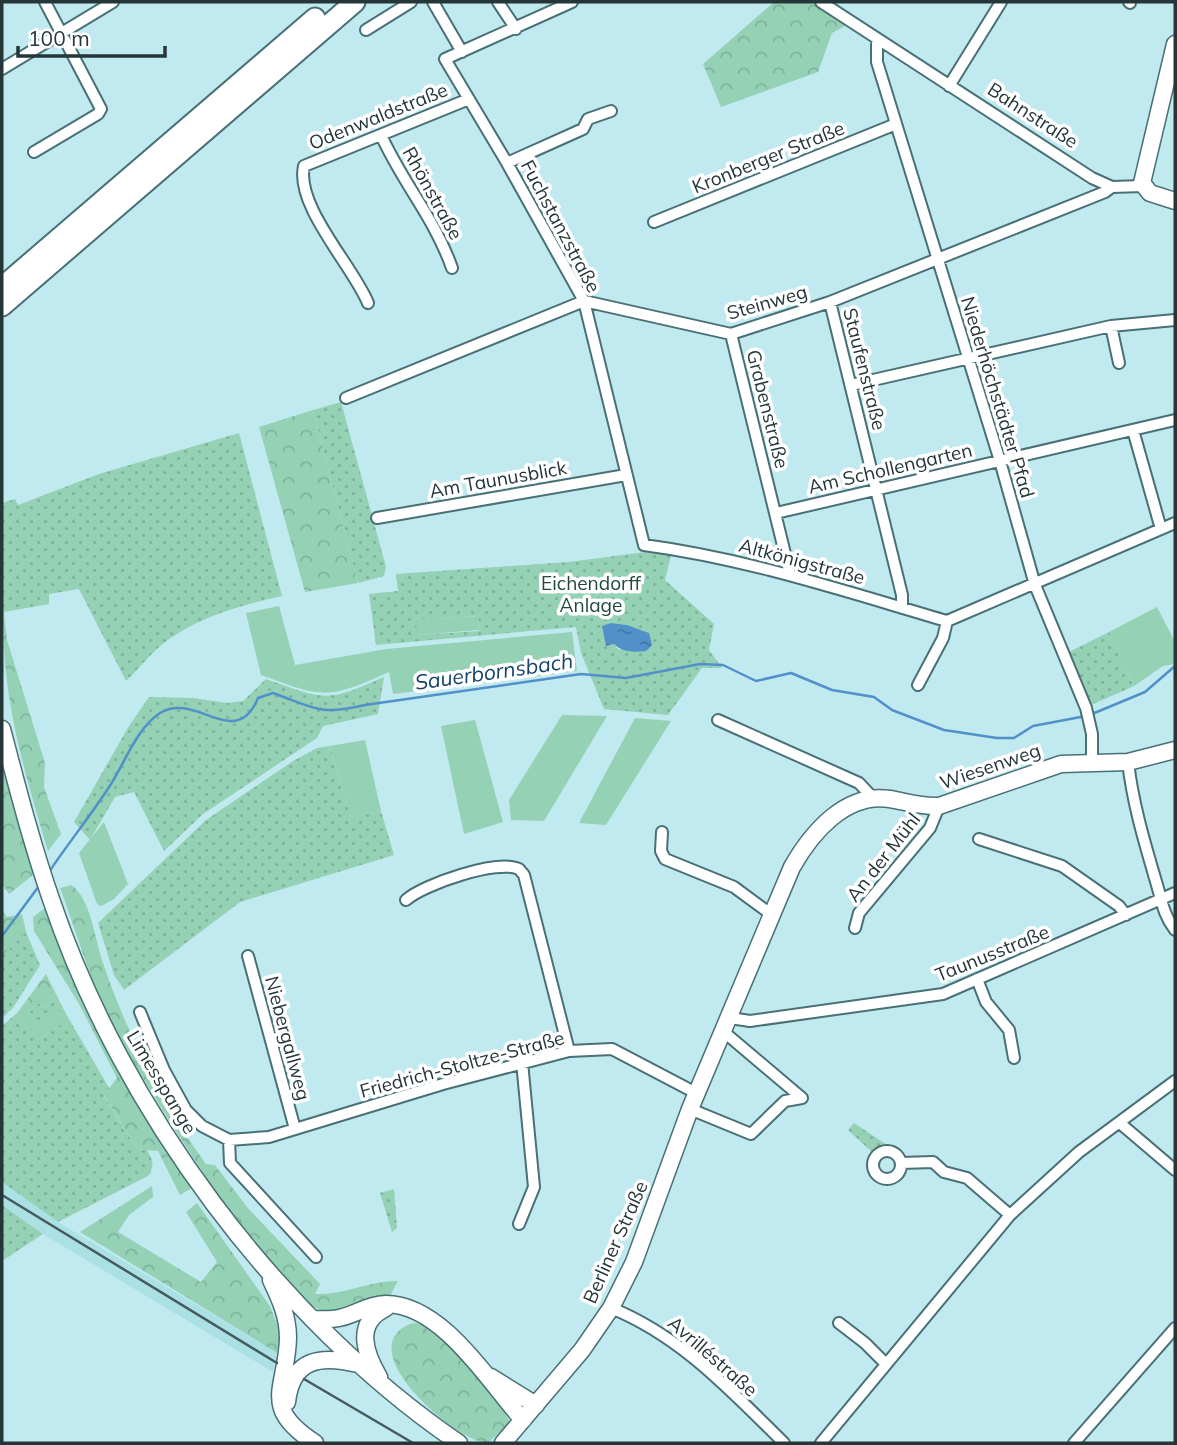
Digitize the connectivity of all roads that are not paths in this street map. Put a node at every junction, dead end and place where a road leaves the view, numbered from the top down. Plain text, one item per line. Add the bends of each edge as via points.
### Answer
1 (45, 2) edge
2 (113, 2) edge
3 (335, 2) edge
4 (355, 2) edge
5 (411, 2) edge
6 (433, 2) edge
7 (498, 2) edge
8 (572, 2) edge
9 (821, 2) edge
10 (1001, 2) edge
11 (516, 29) junction
12 (366, 30) dead end
13 (62, 32) junction
14 (877, 39) junction
15 (1175, 44) edge
16 (462, 52) junction
17 (2, 69) edge
18 (948, 86) junction
19 (469, 99) junction
20 (611, 110) dead end
21 (896, 124) junction
22 (381, 135) junction
23 (34, 152) dead end
24 (507, 163) junction
25 (1143, 186) junction
26 (1112, 187) junction
27 (1175, 201) edge
28 (654, 222) dead end
29 (938, 260) junction
30 (452, 268) dead end
31 (2, 287) edge
32 (584, 302) junction
33 (830, 302) junction
34 (368, 303) dead end
35 (2, 306) edge
36 (1175, 320) edge
37 (1111, 326) junction
38 (731, 334) junction
39 (969, 358) junction
40 (1119, 363) dead end
41 (851, 385) junction
42 (346, 398) dead end
43 (1175, 420) edge
44 (1133, 430) junction
45 (1000, 461) junction
46 (626, 475) junction
47 (877, 489) junction
48 (776, 513) junction
49 (377, 518) dead end
50 (1175, 523) edge
51 (1161, 529) junction
52 (645, 545) joint
53 (790, 574) junction
54 (1035, 585) junction
55 (902, 608) junction
56 (947, 621) junction
57 (918, 685) dead end
58 (718, 720) dead end
59 (2, 729) edge
60 (1175, 750) edge
61 (1128, 762) junction
62 (1092, 763) junction
63 (873, 798) junction
64 (939, 806) junction
65 (662, 832) dead end
66 (979, 839) dead end
67 (1175, 893) edge
68 (406, 900) dead end
69 (1160, 900) junction
70 (772, 915) junction
71 (1126, 915) junction
72 (855, 928) dead end
73 (1175, 930) edge
74 (248, 956) dead end
75 (977, 979) junction
76 (140, 1012) dead end
77 (727, 1025) junction
78 (569, 1051) junction
79 (1014, 1058) dead end
80 (522, 1062) junction
81 (1175, 1082) edge
82 (696, 1093) junction
83 (690, 1109) junction
84 (1121, 1124) junction
85 (295, 1129) junction
86 (229, 1140) junction
87 (901, 1163) dead end
88 (1175, 1170) edge
89 (1010, 1215) junction
90 (519, 1224) dead end
91 (316, 1257) dead end
92 (264, 1265) junction
93 (396, 1305) junction
94 (611, 1308) junction
95 (312, 1318) junction
96 (839, 1323) dead end
97 (1175, 1328) edge
98 (885, 1363) junction
99 (358, 1364) junction
100 (486, 1374) junction
101 (382, 1382) junction
102 (536, 1405) junction
103 (523, 1420) junction
104 (290, 1422) junction
105 (315, 1443) edge
106 (459, 1443) edge
107 (503, 1443) edge
108 (784, 1443) edge
109 (821, 1443) edge
110 (1074, 1443) edge

1 - 13 street
2 - 13 street
3 - 31 highway
4 - 35 highway
5 - 12 street
6 - 16 street
7 - 11 street
8 - 11 street
9 - 14 street, Bahnstraße
10 - 18 street
11 - 16 street
13 - 17 street
13 - 23 street via 101,109
14 - 18 street, Bahnstraße
14 - 21 street, Niederhöchstädter Pfad via 876,56
15 - 25 main road
16 - 19 street, Fuchstanzstraße via 445,59
18 - 26 street, Bahnstraße
19 - 22 street, Odenwaldstraße
19 - 24 street, Fuchstanzstraße
20 - 24 street
21 - 28 street, Kronberger Straße
21 - 29 street, Niederhöchstädter Pfad
22 - 30 street, Rhönstraße via 435,225
22 - 34 street, Odenwaldstraße via 307,162 303,169 321,224
24 - 32 street, Fuchstanzstraße
25 - 26 street
25 - 27 main road
26 - 29 street, Steinweg
29 - 33 street, Steinweg
29 - 39 street, Niederhöchstädter Pfad
32 - 38 street, Steinweg
32 - 42 street
32 - 46 street, Fuchstanzstraße
33 - 38 street, Steinweg
33 - 41 street, Staufenstraße
36 - 37 street
37 - 39 street
37 - 40 street
38 - 48 street, Grabenstraße
39 - 41 street
39 - 45 street, Niederhöchstädter Pfad
41 - 47 street, Staufenstraße
43 - 44 street, Am Schollengarten
44 - 45 street, Am Schollengarten
44 - 51 street
45 - 47 street, Am Schollengarten
45 - 54 street, Niederhöchstädter Pfad
46 - 49 street, Am Taunusblick
46 - 52 street, Fuchstanzstraße
47 - 48 street, Am Schollengarten
47 - 55 street, Staufenstraße
48 - 53 street, Grabenstraße
50 - 51 street
51 - 54 street
52 - 53 street, Altkönigstraße
53 - 55 street, Altkönigstraße
54 - 56 street
54 - 62 street, Niederhöchstädter Pfad via 1086,708
55 - 56 street, Altkönigstraße
56 - 57 street
58 - 63 street, Wiesenweg via 859,783
59 - 92 main road, Limesspange via 52,903 99,1016 220,1213
60 - 61 main road, Wiesenweg
61 - 62 main road, Wiesenweg
61 - 69 street via 1132,800
62 - 64 main road, Wiesenweg via 1061,764
63 - 64 main road, Wiesenweg
63 - 70 main road, Berliner Straße via 851,804 813,836 792,867
64 - 72 street, An der Mühl via 930,828 859,913
65 - 70 street via 665,859 734,887
66 - 71 street via 1062,866
67 - 69 street, Taunusstraße
68 - 78 street via 423,888 503,865 519,869
69 - 71 street, Taunusstraße
69 - 73 street
70 - 77 main road, Berliner Straße
71 - 75 street, Taunusstraße
74 - 85 street, Niebergallweg
75 - 77 street, Taunusstraße via 943,994
75 - 79 street via 986,1002 1009,1030
76 - 86 street via 186,1110 202,1126
77 - 82 main road, Berliner Straße
77 - 83 street via 802,1098 785,1101 751,1135
78 - 80 street, Friedrich-Stoltze-Straße
78 - 82 street, Friedrich-Stoltze-Straße via 612,1049
80 - 85 street, Friedrich-Stoltze-Straße
80 - 90 street via 534,1187
81 - 84 street
82 - 83 main road, Berliner Straße
83 - 94 main road, Berliner Straße via 634,1262
84 - 88 street
84 - 89 street via 1079,1152
85 - 86 street, Friedrich-Stoltze-Straße
86 - 91 street via 230,1163
87 - 89 street via 933,1162 944,1172 967,1178
89 - 98 street
92 - 95 main road, Limesspange
92 - 104 main road via 285,1314 288,1340 279,1395
93 - 95 main road via 379,1305 341,1318
93 - 100 main road via 426,1316
93 - 101 main road via 378,1311 364,1334 369,1359
94 - 102 main road, Berliner Straße
94 - 108 street, Avrilléstraße via 655,1327
95 - 99 main road, Limesspange
96 - 98 street
97 - 110 street
98 - 109 street
99 - 101 main road, Limesspange
99 - 104 main road via 328,1359 300,1369 288,1394
100 - 102 main road
100 - 103 main road
101 - 106 main road, Limesspange
102 - 103 main road, Berliner Straße
103 - 107 main road, Berliner Straße
104 - 105 main road

